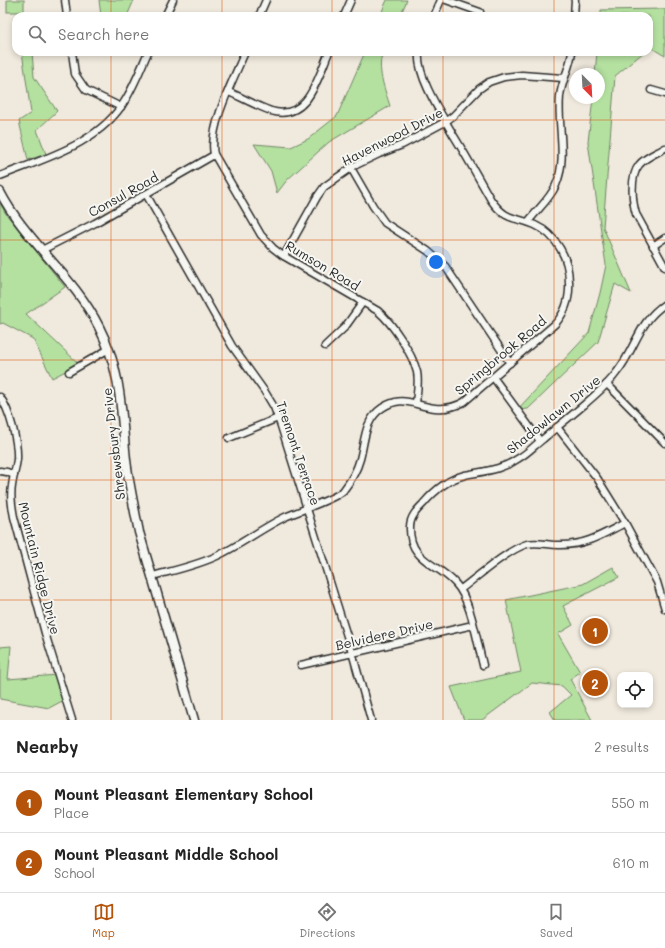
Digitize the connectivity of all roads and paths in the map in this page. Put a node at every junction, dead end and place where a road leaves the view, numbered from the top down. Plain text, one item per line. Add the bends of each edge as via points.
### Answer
1 (65, 0) edge
2 (173, 0) edge
3 (266, 0) edge
4 (351, 0) edge
5 (441, 0) edge
6 (446, 0) edge
7 (574, 0) edge
8 (66, 12) edge
9 (167, 12) edge
10 (261, 12) edge
11 (346, 12) edge
12 (436, 12) edge
13 (480, 12) dead end
14 (574, 12) edge
15 (73, 56) edge
16 (146, 56) edge
17 (243, 56) edge
18 (327, 56) edge
19 (419, 56) edge
20 (571, 56) edge
21 (563, 78) junction
22 (651, 90) dead end
23 (229, 92) junction
24 (665, 94) edge
25 (121, 107) junction
26 (446, 121) junction
27 (665, 148) edge
28 (214, 155) junction
29 (351, 168) junction
30 (0, 176) edge
31 (0, 192) edge
32 (146, 194) junction
33 (528, 222) junction
34 (665, 238) edge
35 (653, 246) junction
36 (42, 250) junction
37 (284, 256) junction
38 (665, 267) edge
39 (363, 302) junction
40 (665, 304) edge
41 (325, 346) dead end
42 (109, 349) junction
43 (510, 362) junction
44 (69, 372) dead end
45 (493, 377) junction
46 (607, 384) junction
47 (0, 397) edge
48 (416, 403) junction
49 (278, 418) junction
50 (557, 427) junction
51 (228, 438) dead end
52 (540, 441) junction
53 (665, 443) edge
54 (0, 471) edge
55 (14, 475) junction
56 (306, 508) junction
57 (625, 523) junction
58 (153, 576) junction
59 (461, 589) junction
60 (665, 609) edge
61 (473, 625) junction
62 (352, 652) junction
63 (301, 665) dead end
64 (483, 665) dead end
65 (72, 720) edge
66 (194, 720) edge
67 (371, 720) edge

1 - 8 street
2 - 9 street
3 - 10 street
4 - 11 street
5 - 12 street
6 - 13 street
7 - 14 street
15 - 25 street via 75,74 86,90
16 - 25 street
17 - 23 street, Rumson Road
18 - 23 street via 310,96 300,107 292,110 273,111
19 - 26 street, Springbrook Road via 418,62 430,94
20 - 21 street via 569,69
21 - 26 street, Havenwood Drive via 522,75 489,82
21 - 33 street via 559,114 562,155 559,174 550,195
22 - 24 street
23 - 28 street, Rumson Road via 214,131
25 - 30 street via 88,138
26 - 29 street, Havenwood Drive
26 - 33 street, Springbrook Road via 497,209 513,219
27 - 35 street via 644,160 634,173 636,214
28 - 32 street, Consul Road
28 - 37 street, Rumson Road via 261,235
29 - 37 street, Havenwood Drive via 324,186
29 - 43 street via 385,223 428,251 445,266
31 - 36 main road, Shrewsbury Drive via 13,214
32 - 36 street, Consul Road
32 - 49 street, Tremont Terrace via 232,346 265,392
33 - 43 street, Springbrook Road via 547,232 563,252 569,274 570,291 561,318
34 - 35 street
35 - 38 street
36 - 42 main road, Shrewsbury Drive via 81,297
37 - 39 street, Rumson Road
39 - 41 street via 345,326
39 - 48 street, Rumson Road via 390,322 406,348 417,372
40 - 46 street, Shadowlawn Drive via 648,318 626,360
42 - 44 street
42 - 58 main road, Shrewsbury Drive via 121,396 126,460 133,505
43 - 45 street, Springbrook Road
45 - 48 street, Springbrook Road via 468,399 455,406 435,408
45 - 52 street
46 - 50 street, Shadowlawn Drive
46 - 53 street
47 - 55 street, Mountain Ridge Drive via 10,418 15,438 17,458
48 - 56 street, Springbrook Road via 395,403 376,413 367,427 360,460 349,483 338,496
49 - 51 street
49 - 56 street, Tremont Terrace
50 - 52 street, Shadowlawn Drive
50 - 57 street via 597,478
52 - 59 street, Shadowlawn Drive via 520,458 497,470 464,476 444,484 415,512 410,527 414,547 426,562
54 - 55 street
55 - 65 street, Mountain Ridge Drive via 11,502 14,517 45,633
56 - 58 street, Springbrook Road via 260,530 220,554
56 - 62 street, Tremont Terrace
57 - 59 street via 575,545 528,544 510,553
57 - 60 street via 657,582
58 - 66 main road, Shrewsbury Drive
59 - 61 street, Shadowlawn Drive
61 - 62 street, Belvidere Drive
61 - 64 street, Shadowlawn Drive
62 - 63 street, Belvidere Drive
62 - 67 street, Tremont Terrace

